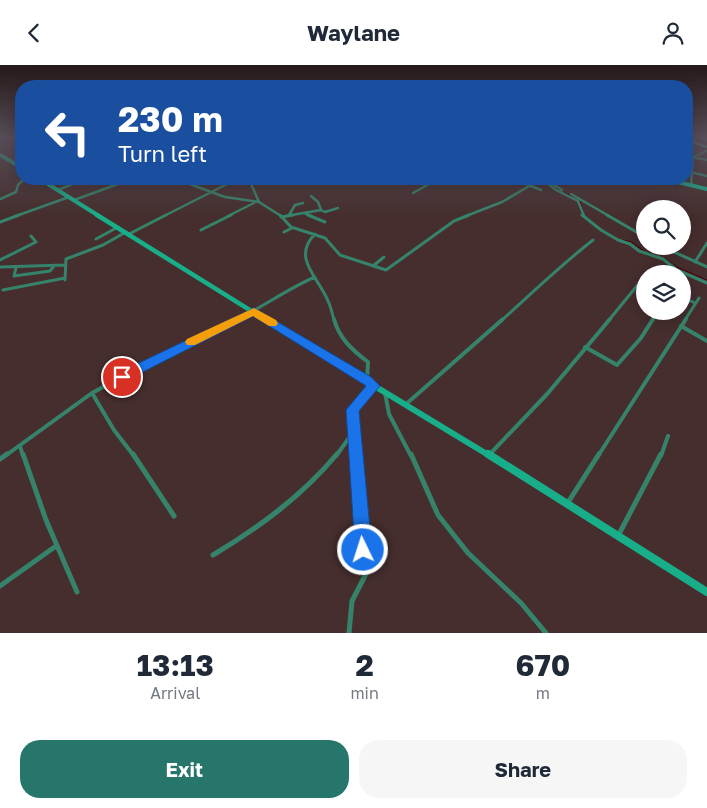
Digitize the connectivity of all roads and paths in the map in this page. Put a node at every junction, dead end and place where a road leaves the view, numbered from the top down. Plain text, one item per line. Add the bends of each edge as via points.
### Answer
1 (693, 173) edge
2 (707, 176) edge
3 (18, 185) edge
4 (50, 185) edge
5 (70, 185) edge
6 (113, 185) edge
7 (192, 185) edge
8 (225, 185) edge
9 (252, 185) edge
10 (427, 185) edge
11 (531, 185) joint
12 (551, 185) edge
13 (553, 185) edge
14 (691, 185) edge
15 (707, 189) edge
16 (58, 190) junction
17 (541, 190) dead end
18 (212, 192) junction
19 (413, 193) dead end
20 (311, 196) dead end
21 (72, 198) junction
22 (0, 199) edge
23 (259, 202) junction
24 (254, 203) junction
25 (303, 203) dead end
26 (338, 209) dead end
27 (322, 210) junction
28 (306, 214) junction
29 (289, 215) junction
30 (281, 217) junction
31 (0, 222) edge
32 (325, 222) dead end
33 (118, 227) junction
34 (292, 228) junction
35 (201, 230) dead end
36 (636, 232) edge
37 (127, 233) junction
38 (284, 233) dead end
39 (315, 234) junction
40 (31, 236) dead end
41 (96, 239) dead end
42 (594, 240) dead end
43 (707, 243) edge
44 (680, 255) edge
45 (384, 257) dead end
46 (0, 260) edge
47 (695, 262) junction
48 (65, 265) junction
49 (54, 266) junction
50 (373, 266) junction
51 (0, 267) edge
52 (707, 267) edge
53 (16, 268) junction
54 (315, 277) junction
55 (707, 283) edge
56 (636, 287) edge
57 (3, 290) dead end
58 (699, 297) dead end
59 (691, 301) edge
60 (696, 303) junction
61 (254, 311) junction
62 (653, 320) edge
63 (681, 326) junction
64 (707, 341) edge
65 (585, 347) junction
66 (367, 381) junction
67 (374, 386) junction
68 (92, 393) junction
69 (385, 393) junction
70 (405, 405) junction
71 (354, 430) junction
72 (668, 436) dead end
73 (20, 446) junction
74 (489, 455) junction
75 (0, 459) edge
76 (567, 504) junction
77 (174, 516) dead end
78 (618, 536) junction
79 (56, 546) junction
80 (213, 555) dead end
81 (0, 586) edge
82 (77, 592) dead end
83 (707, 592) edge
84 (349, 633) edge
85 (546, 633) edge

1 - 2 street
3 - 22 street via 16,192
4 - 16 main road
5 - 16 street
6 - 21 street
7 - 18 street
8 - 18 street
9 - 23 street
10 - 19 street
11 - 17 street
11 - 50 street via 502,202 454,221 387,269
12 - 55 street via 578,201 582,215 601,230
13 - 36 street
14 - 15 main road
16 - 21 main road
18 - 24 street
18 - 37 street
20 - 27 street
21 - 31 street
21 - 33 main road
23 - 24 street
23 - 30 street
24 - 35 street
25 - 29 street via 295,205
26 - 27 street
27 - 28 street
28 - 29 street
28 - 32 street
29 - 30 street
30 - 34 street
33 - 37 main road
33 - 41 street
34 - 38 street
34 - 39 street
37 - 48 street via 66,259
37 - 61 main road
39 - 50 street via 330,242 340,255
39 - 54 street via 308,241 305,261
40 - 46 street via 36,242
42 - 70 street
43 - 47 street
44 - 47 street
45 - 50 street
47 - 52 street
48 - 49 street
48 - 57 street via 65,279
49 - 53 street
49 - 53 street via 50,271 14,276
51 - 53 street
54 - 61 street
54 - 66 street via 328,300 338,333 368,362
56 - 65 street
58 - 60 street
59 - 60 street
60 - 63 street
61 - 66 main road
61 - 68 street
62 - 65 street via 617,365
63 - 64 street
63 - 76 street
65 - 74 street via 548,393
66 - 67 main road
67 - 69 main road
67 - 71 street via 352,410
68 - 73 street
68 - 77 street
69 - 70 main road
69 - 85 street via 389,414 420,472 438,515 468,553 521,603
70 - 74 main road
71 - 80 street via 343,448 290,503 249,534
71 - 84 street via 363,550 368,571 352,601
72 - 78 street via 658,463
73 - 75 street
73 - 79 street
74 - 76 main road
76 - 78 main road
78 - 83 main road
79 - 81 street
79 - 82 street

